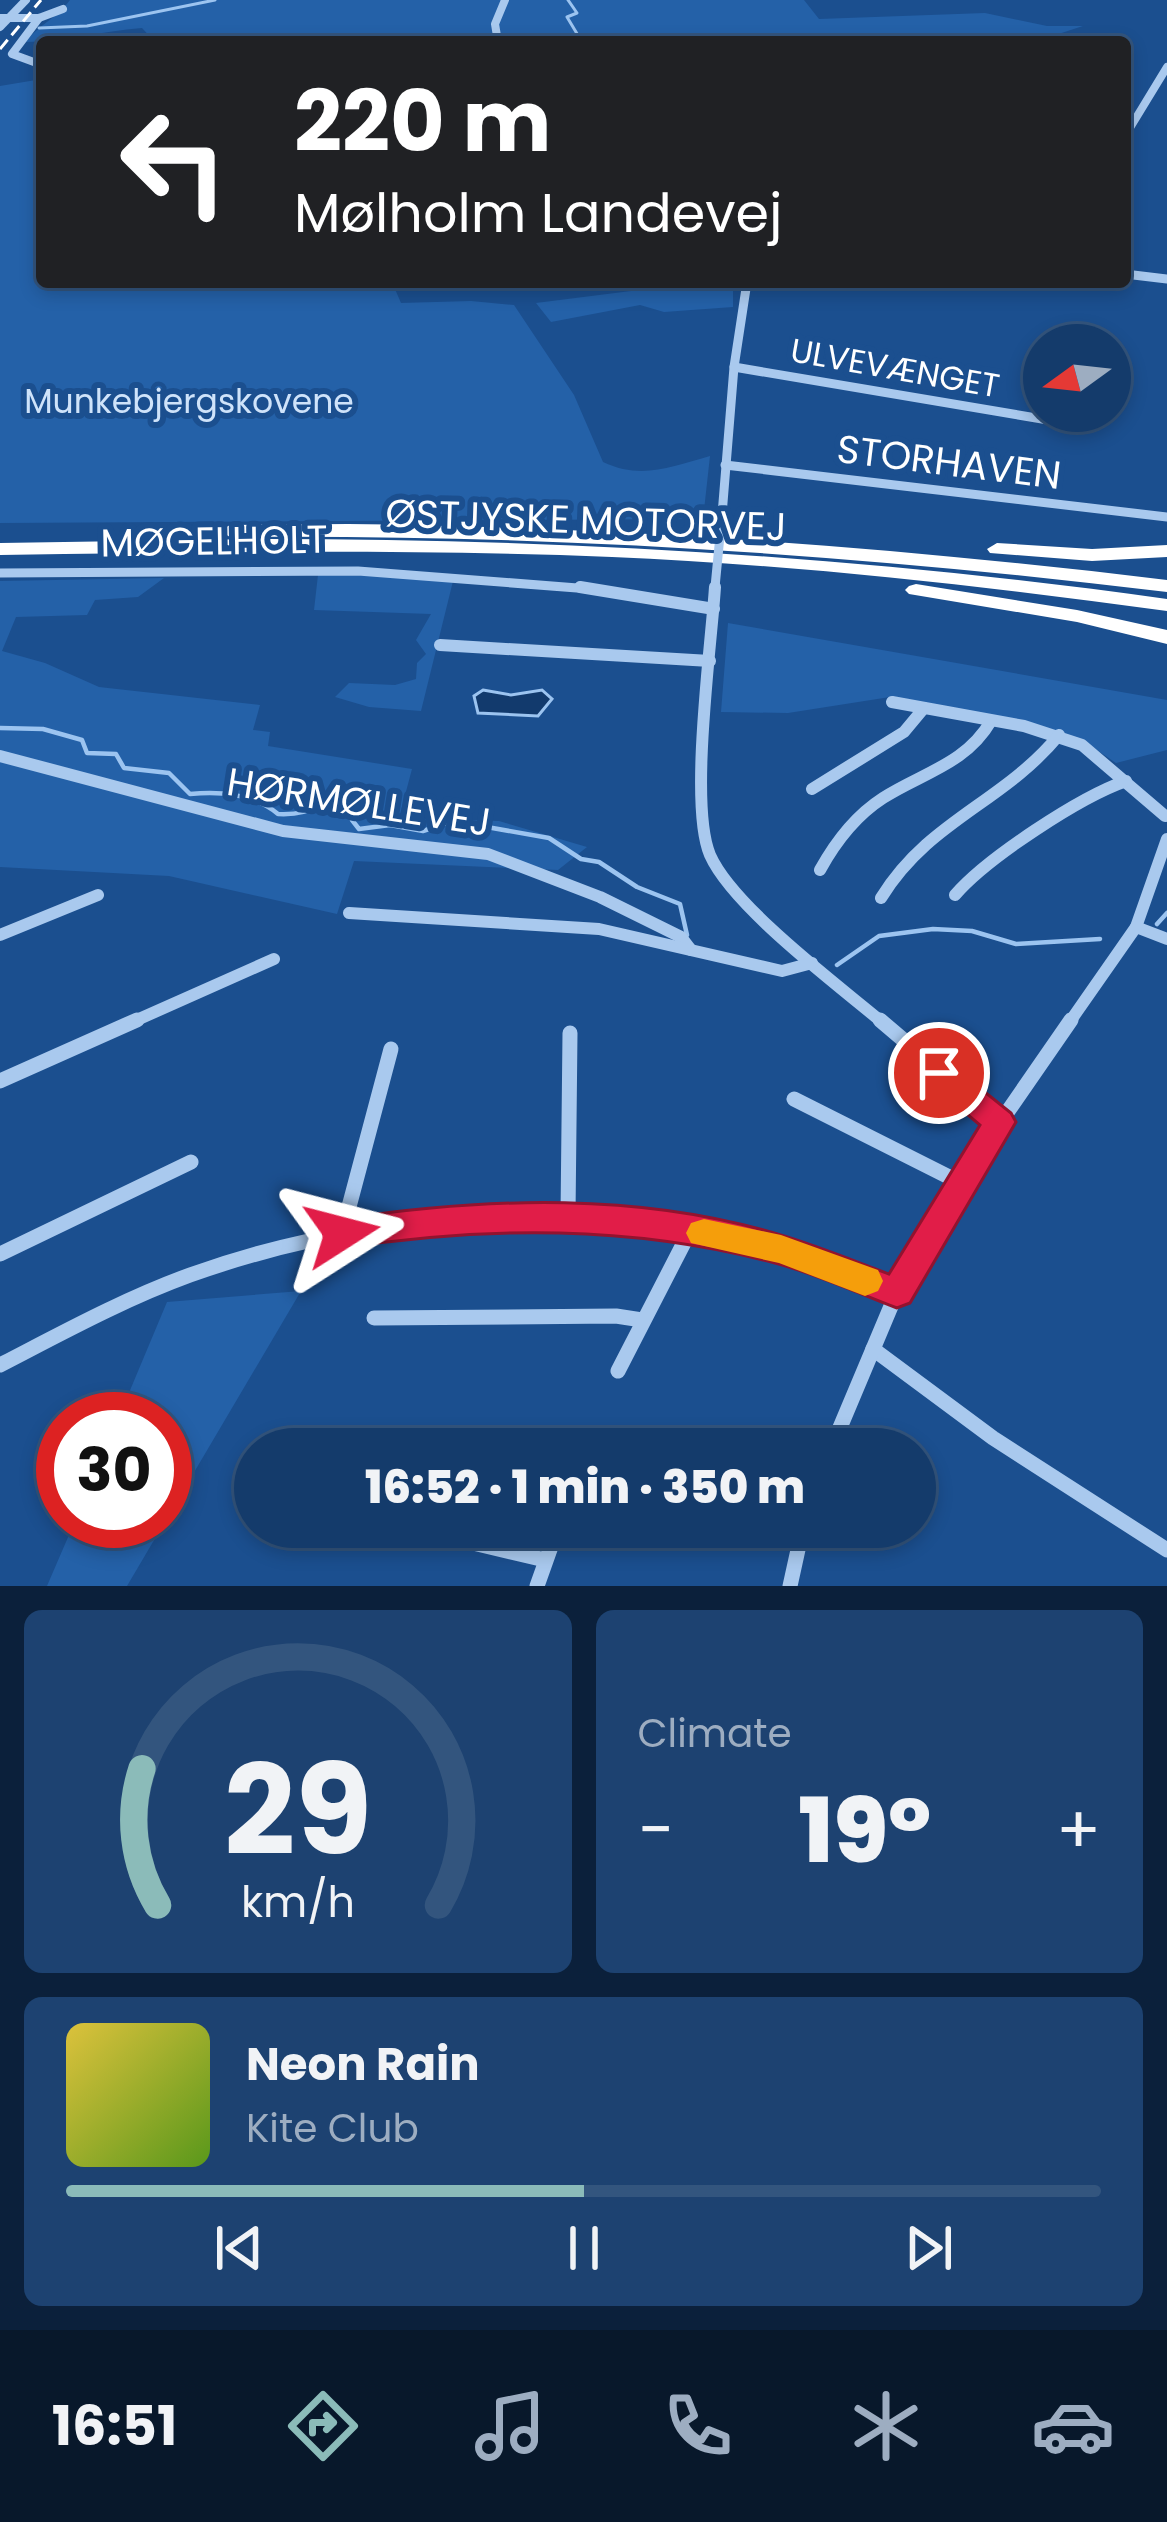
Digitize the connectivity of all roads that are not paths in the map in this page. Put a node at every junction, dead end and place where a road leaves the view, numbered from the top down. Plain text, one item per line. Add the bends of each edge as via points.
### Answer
1 (26, 0) edge
2 (505, 0) edge
3 (63, 9) dead end
4 (39, 18) junction
5 (3, 21) edge
6 (497, 36) edge
7 (36, 63) edge
8 (1167, 68) edge
9 (1131, 117) edge
10 (1136, 118) junction
11 (1131, 126) edge
12 (1131, 275) edge
13 (1167, 279) edge
14 (746, 288) edge
15 (734, 367) junction
16 (1023, 416) edge
17 (725, 465) junction
18 (1167, 517) edge
19 (372, 528) junction
20 (0, 536) edge
21 (0, 549) edge
22 (496, 550) junction
23 (1167, 551) edge
24 (0, 573) edge
25 (1167, 586) edge
26 (1167, 605) edge
27 (714, 609) junction
28 (1167, 637) edge
29 (440, 646) dead end
30 (710, 661) junction
31 (892, 702) dead end
32 (924, 708) junction
33 (991, 721) junction
34 (1059, 735) junction
35 (0, 756) edge
36 (1126, 781) junction
37 (812, 789) dead end
38 (1166, 817) edge
39 (1167, 838) edge
40 (820, 870) dead end
41 (98, 895) dead end
42 (955, 895) dead end
43 (881, 898) dead end
44 (349, 913) dead end
45 (1136, 927) junction
46 (0, 935) edge
47 (1167, 939) edge
48 (691, 950) junction
49 (274, 959) dead end
50 (812, 963) junction
51 (570, 1033) dead end
52 (391, 1049) dead end
53 (0, 1082) edge
54 (794, 1099) dead end
55 (1000, 1122) junction
56 (191, 1162) dead end
57 (959, 1182) junction
58 (568, 1215) junction
59 (691, 1231) junction
60 (342, 1233) junction
61 (0, 1254) edge
62 (897, 1292) junction
63 (374, 1318) dead end
64 (642, 1320) junction
65 (874, 1349) junction
66 (0, 1365) edge
67 (619, 1371) dead end
68 (840, 1428) edge
69 (494, 1548) edge
70 (550, 1548) edge
71 (798, 1548) edge
72 (1167, 1550) edge
73 (545, 1560) junction
74 (537, 1586) edge
75 (790, 1586) edge

1 - 5 street
2 - 6 street
3 - 4 street
4 - 5 street
4 - 7 street via 12,54
8 - 10 street
9 - 10 street
10 - 11 street
12 - 13 street
14 - 15 street
15 - 16 street, ULVEVÆNGET
15 - 17 street
17 - 18 street, STORHAVEN
17 - 27 street, bridge
19 - 20 highway, ØSTJYSKE MOTORVEJ
19 - 23 highway via 701,526 1030,552
19 - 25 highway, ØSTJYSKE MOTORVEJ via 701,538
21 - 22 highway, ØSTJYSKE MOTORVEJ
22 - 26 highway, ØSTJYSKE MOTORVEJ via 745,559
22 - 28 highway via 872,584
24 - 27 street, MØGELHOLT via 458,571
27 - 30 street
29 - 30 street
30 - 50 street via 703,834 723,874
31 - 32 street
32 - 33 street
32 - 37 street via 907,733
33 - 34 street
33 - 40 street via 975,746 869,807
34 - 36 street
34 - 43 street via 1007,788 927,835
35 - 48 street, HØRMØLLEVEJ via 273,829 494,856 581,889 681,937
36 - 38 street
36 - 42 street via 1074,801 973,872
39 - 45 street
41 - 46 street
44 - 48 street via 599,929
45 - 47 street
45 - 55 street
48 - 50 street via 782,971
49 - 53 street
50 - 55 street
51 - 58 street
52 - 60 street
54 - 57 street
55 - 57 street
56 - 61 street
57 - 62 street
58 - 59 street
58 - 60 street
59 - 62 street via 781,1249
59 - 64 street
60 - 66 street via 194,1274
62 - 65 street
63 - 64 street
64 - 67 street
65 - 68 street
65 - 72 street via 993,1438
69 - 73 street
70 - 73 street
71 - 75 street
73 - 74 street

